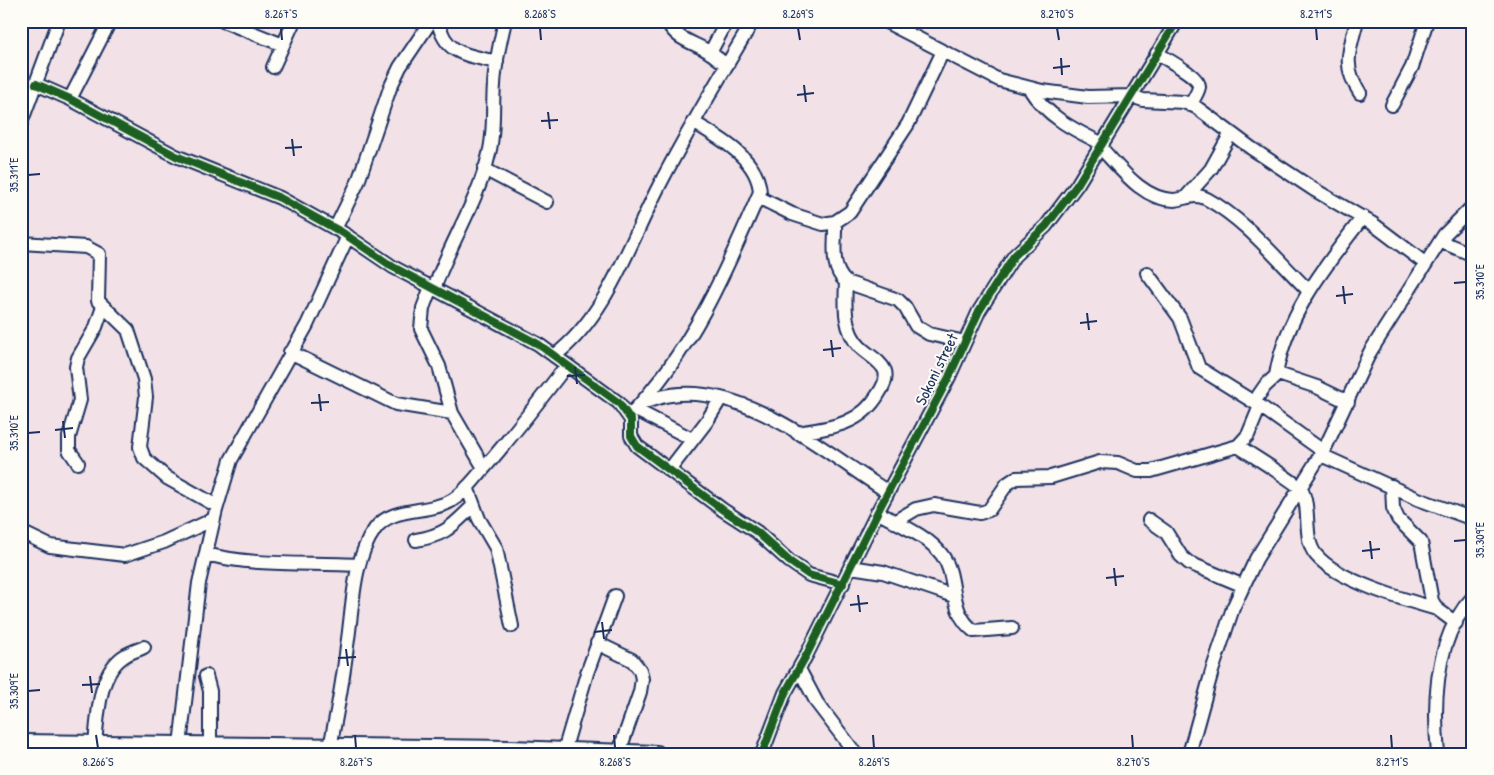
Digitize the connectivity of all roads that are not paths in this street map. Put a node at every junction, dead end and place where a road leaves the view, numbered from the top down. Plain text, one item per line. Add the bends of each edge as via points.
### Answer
1 (59, 21) edge
2 (110, 21) edge
3 (223, 21) edge
4 (294, 21) edge
5 (431, 21) edge
6 (438, 21) edge
7 (505, 21) edge
8 (667, 21) edge
9 (727, 21) edge
10 (753, 21) edge
11 (884, 21) edge
12 (1177, 21) edge
13 (1357, 21) edge
14 (1428, 21) edge
15 (283, 45) junction
16 (943, 51) junction
17 (710, 53) junction
18 (1157, 53) junction
19 (497, 62) junction
20 (727, 65) junction
21 (273, 67) dead end
22 (36, 84) junction
23 (1029, 88) junction
24 (1360, 93) dead end
25 (1131, 96) junction
26 (70, 99) junction
27 (1190, 105) junction
28 (1392, 105) dead end
29 (693, 122) junction
30 (21, 123) edge
31 (1231, 134) junction
32 (1102, 146) junction
33 (484, 169) junction
34 (758, 197) junction
35 (1186, 197) junction
36 (547, 202) dead end
37 (1473, 206) edge
38 (1362, 217) junction
39 (836, 222) junction
40 (335, 229) junction
41 (348, 236) junction
42 (1440, 241) junction
43 (21, 243) edge
44 (1473, 256) edge
45 (1426, 264) junction
46 (1147, 273) dead end
47 (846, 282) junction
48 (433, 288) junction
49 (1309, 291) junction
50 (103, 307) junction
51 (965, 342) junction
52 (290, 352) junction
53 (554, 356) junction
54 (566, 366) junction
55 (1276, 375) junction
56 (722, 398) junction
57 (1348, 402) junction
58 (1257, 404) junction
59 (636, 410) junction
60 (452, 413) junction
61 (796, 433) junction
62 (692, 439) junction
63 (1238, 446) junction
64 (1322, 453) junction
65 (78, 463) dead end
66 (484, 468) junction
67 (670, 469) junction
68 (1392, 486) junction
69 (467, 487) junction
70 (1300, 488) junction
71 (888, 492) junction
72 (217, 506) junction
73 (473, 506) junction
74 (877, 512) junction
75 (214, 519) junction
76 (1473, 519) edge
77 (1149, 520) dead end
78 (894, 522) junction
79 (21, 532) edge
80 (416, 540) dead end
81 (206, 554) junction
82 (359, 566) junction
83 (851, 567) junction
84 (843, 584) junction
85 (1244, 586) junction
86 (615, 596) dead end
87 (954, 596) junction
88 (1473, 598) edge
89 (1437, 610) junction
90 (1456, 623) junction
91 (512, 626) dead end
92 (1012, 628) dead end
93 (598, 642) junction
94 (144, 648) dead end
95 (799, 669) junction
96 (206, 676) dead end
97 (21, 743) edge
98 (95, 744) junction
99 (180, 745) junction
100 (203, 748) edge
101 (325, 749) edge
102 (400, 751) edge
103 (564, 751) junction
104 (625, 753) edge
105 (657, 754) edge
106 (762, 754) edge
107 (856, 754) edge
108 (1189, 754) edge
109 (1438, 754) edge

1 - 22 street
2 - 26 street
3 - 15 street
4 - 15 street
5 - 40 street via 390,88 358,182
6 - 19 street via 441,35 450,47
7 - 19 street
8 - 17 street via 683,40
9 - 17 street
10 - 20 street
11 - 16 street
12 - 18 street, Sokoni street
13 - 24 street via 1347,66 1350,79
14 - 28 street via 1412,66
15 - 21 street
16 - 23 street via 999,80
16 - 39 street via 908,124 850,212
17 - 20 street
18 - 25 street, Sokoni street
18 - 27 street via 1199,82
19 - 33 street via 492,138
20 - 29 street
22 - 26 street
22 - 30 street
23 - 25 street via 1088,97
23 - 32 street via 1050,113
25 - 27 street via 1143,100 1175,100
25 - 32 street, Sokoni street
26 - 40 street via 176,156 280,198
27 - 31 street
29 - 34 street via 719,138 757,174 760,182
29 - 53 street via 588,324
31 - 35 street via 1211,169
31 - 38 street via 1313,189
32 - 35 street via 1143,190 1161,198 1174,200
32 - 51 street, Sokoni street via 1046,226 1014,256 979,311
33 - 36 street
33 - 48 street via 474,199
34 - 39 street via 812,222
34 - 59 street via 709,307 656,387
35 - 49 street via 1205,198 1238,218
37 - 42 street
38 - 45 street
38 - 49 street
39 - 47 street via 835,264 839,276
40 - 41 street
41 - 48 street via 393,267
41 - 52 street via 307,325
42 - 44 street
42 - 45 street
43 - 50 street via 93,249 99,254 98,301
45 - 57 street via 1370,352
46 - 58 street via 1180,318 1199,368
47 - 51 street via 898,300 906,307 916,326 929,334
47 - 61 street via 850,333 859,346 882,365 886,373 884,384 855,420 841,426
48 - 53 street via 538,344
48 - 60 street via 423,308 420,328 439,366
49 - 55 street via 1279,355
50 - 65 street via 76,367 80,400 68,450
50 - 72 street via 128,330 144,379 146,396 140,447 144,458 167,478
51 - 71 street, Sokoni street
52 - 60 street via 396,404
52 - 72 street via 232,460
53 - 54 street
54 - 59 street via 619,403
54 - 66 street
55 - 57 street via 1284,375
55 - 58 street via 1264,386
56 - 59 street via 672,395
56 - 61 street via 750,407
56 - 62 street
57 - 64 street
58 - 63 street via 1248,435
58 - 64 street
59 - 62 street
59 - 67 street via 631,436 637,446
60 - 66 street
61 - 71 street
62 - 67 street
63 - 70 street
63 - 78 street via 1151,471 1136,471 1118,463 1100,462 1051,476 1016,478 1007,484 989,510 980,513 934,505 916,509
64 - 68 street
64 - 70 street
66 - 69 street
67 - 84 street via 722,510 757,532 809,575
68 - 76 street
68 - 89 street via 1393,508 1398,519 1421,542
69 - 73 street
69 - 82 street via 451,501 428,510 384,519 367,542
70 - 85 street via 1256,559
70 - 89 street via 1310,545 1316,555 1362,585
71 - 74 street, Sokoni street
72 - 75 street
73 - 80 street via 448,530
73 - 91 street via 496,548
74 - 78 street
74 - 83 street, Sokoni street
75 - 79 street via 164,542 125,555 50,546
75 - 81 street
77 - 85 street via 1166,532 1189,563
78 - 87 street via 937,548 944,557
81 - 82 street via 254,563
81 - 99 street via 192,632
82 - 101 street
83 - 84 street, Sokoni street
83 - 87 street via 883,572
84 - 95 street, Sokoni street
85 - 108 street via 1233,608 1212,671
86 - 93 street
87 - 92 street via 963,623 974,631
88 - 90 street
89 - 90 street
90 - 109 street via 1440,667 1436,732
93 - 103 street
93 - 104 street via 632,660 640,670 640,692
94 - 98 street via 125,655 106,680
95 - 106 street, Sokoni street via 785,693
95 - 107 street via 818,704
96 - 100 street via 210,691
97 - 98 street
98 - 99 street
99 - 100 street
100 - 101 street
101 - 102 street
102 - 103 street
103 - 104 street
104 - 105 street

